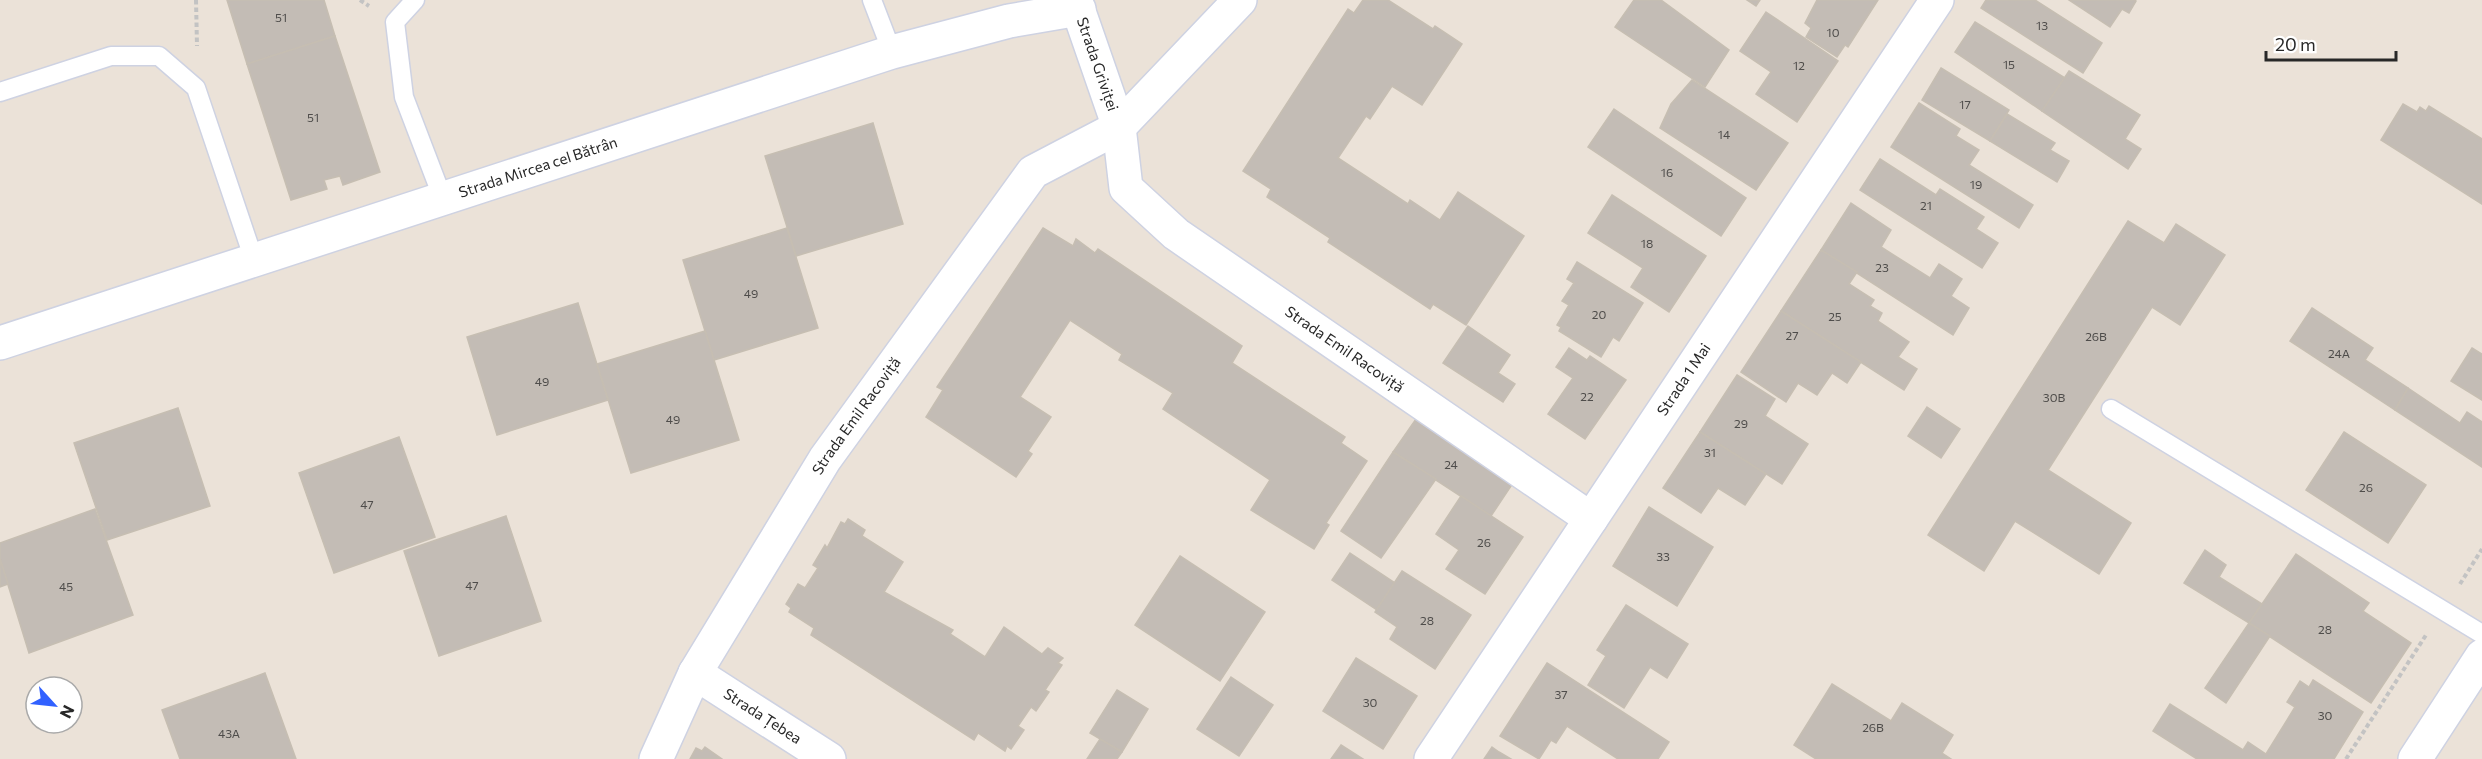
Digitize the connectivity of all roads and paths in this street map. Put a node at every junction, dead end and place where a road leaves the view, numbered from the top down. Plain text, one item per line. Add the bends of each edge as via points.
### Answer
1 (415, 0) edge
2 (872, 0) edge
3 (1240, 0) edge
4 (1938, 0) edge
5 (1077, 4) edge
6 (892, 52) junction
7 (0, 92) edge
8 (1119, 127) junction
9 (443, 199) junction
10 (254, 260) junction
11 (0, 343) edge
12 (2112, 408) dead end
13 (1591, 519) junction
14 (2482, 549) edge
15 (2443, 611) junction
16 (2482, 634) edge
17 (2482, 656) edge
18 (694, 673) junction
19 (656, 759) edge
20 (829, 759) edge
21 (1431, 759) edge
22 (2346, 759) edge
23 (2415, 759) edge

1 - 9 lane via 395,22 404,97
2 - 6 lane
3 - 8 street, Strada Emil Racoviță
4 - 13 street, Strada 1 Mai
5 - 6 street, Strada Mircea cel Bătrân
5 - 8 street, Strada Griviței
6 - 9 street, Strada Mircea cel Bătrân
7 - 10 lane via 111,56 159,56 196,88
8 - 13 street, Strada Emil Racoviță via 1126,188 1176,234
8 - 18 street, Strada Emil Racoviță via 1033,172 825,459
9 - 10 street, Strada Mircea cel Bătrân
10 - 11 street, Strada Mircea cel Bătrân
12 - 15 lane
13 - 21 street, Strada 1 Mai
14 - 15 path
15 - 16 lane
15 - 22 path
17 - 23 street
18 - 19 street, Strada Emil Racoviță
18 - 20 street, Strada Țebea

